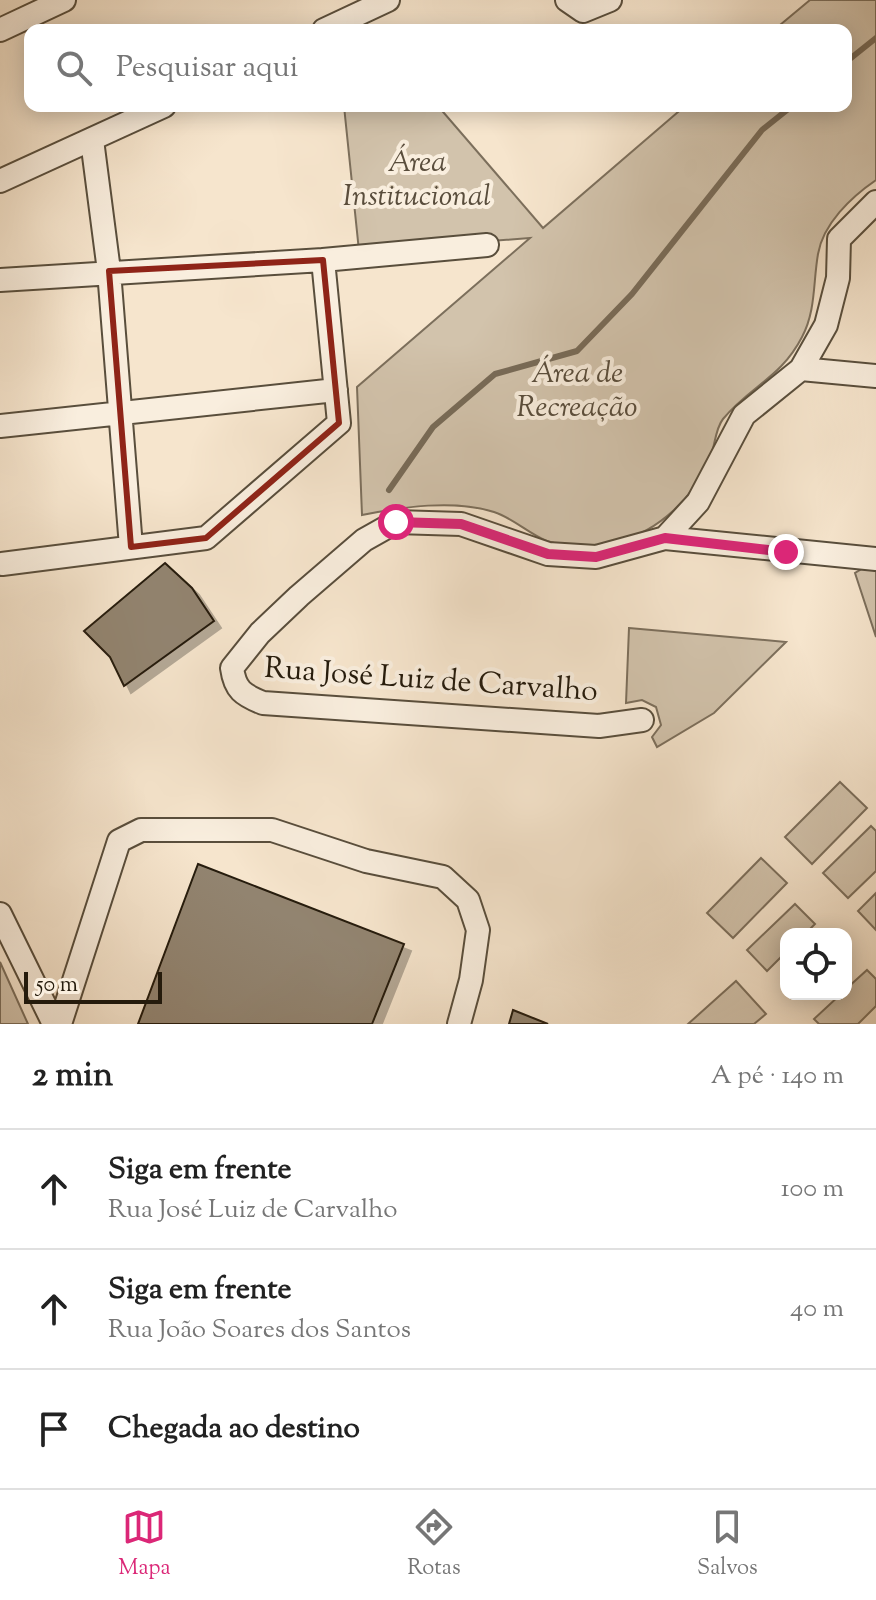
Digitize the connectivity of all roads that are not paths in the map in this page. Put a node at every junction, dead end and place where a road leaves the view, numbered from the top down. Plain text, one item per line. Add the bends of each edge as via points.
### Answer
1 (64, 0) edge
2 (388, 0) edge
3 (567, 0) edge
4 (610, 0) edge
5 (354, 7) edge
6 (332, 24) edge
7 (0, 30) edge
8 (151, 112) edge
9 (92, 140) junction
10 (0, 181) edge
11 (876, 202) edge
12 (487, 245) dead end
13 (323, 260) junction
14 (109, 271) junction
15 (0, 280) edge
16 (801, 369) junction
17 (876, 376) edge
18 (336, 390) junction
19 (122, 412) junction
20 (0, 426) edge
21 (665, 538) junction
22 (131, 547) junction
23 (876, 559) edge
24 (2, 564) edge
25 (642, 720) dead end
26 (0, 914) edge
27 (54, 1024) edge
28 (60, 1024) edge
29 (459, 1024) edge

1 - 7 street
2 - 5 street
3 - 4 street via 583,11
5 - 6 street
8 - 9 street
9 - 10 street
9 - 14 street
11 - 16 street via 839,239 838,278 826,325
12 - 13 street
13 - 14 street
13 - 18 street
14 - 15 street
14 - 19 street
16 - 17 street
16 - 21 street via 744,415 698,502
18 - 19 street
18 - 22 street via 339,423 206,538
19 - 20 street
19 - 22 street
21 - 23 street
21 - 25 street, Rua José Luiz de Carvalho via 596,557 548,554 461,524 396,522 364,540 299,596 232,668 234,684 244,696 263,703 599,726
22 - 24 street
26 - 27 street
28 - 29 street via 119,841 141,830 272,830 366,861 443,877 468,900 478,930

